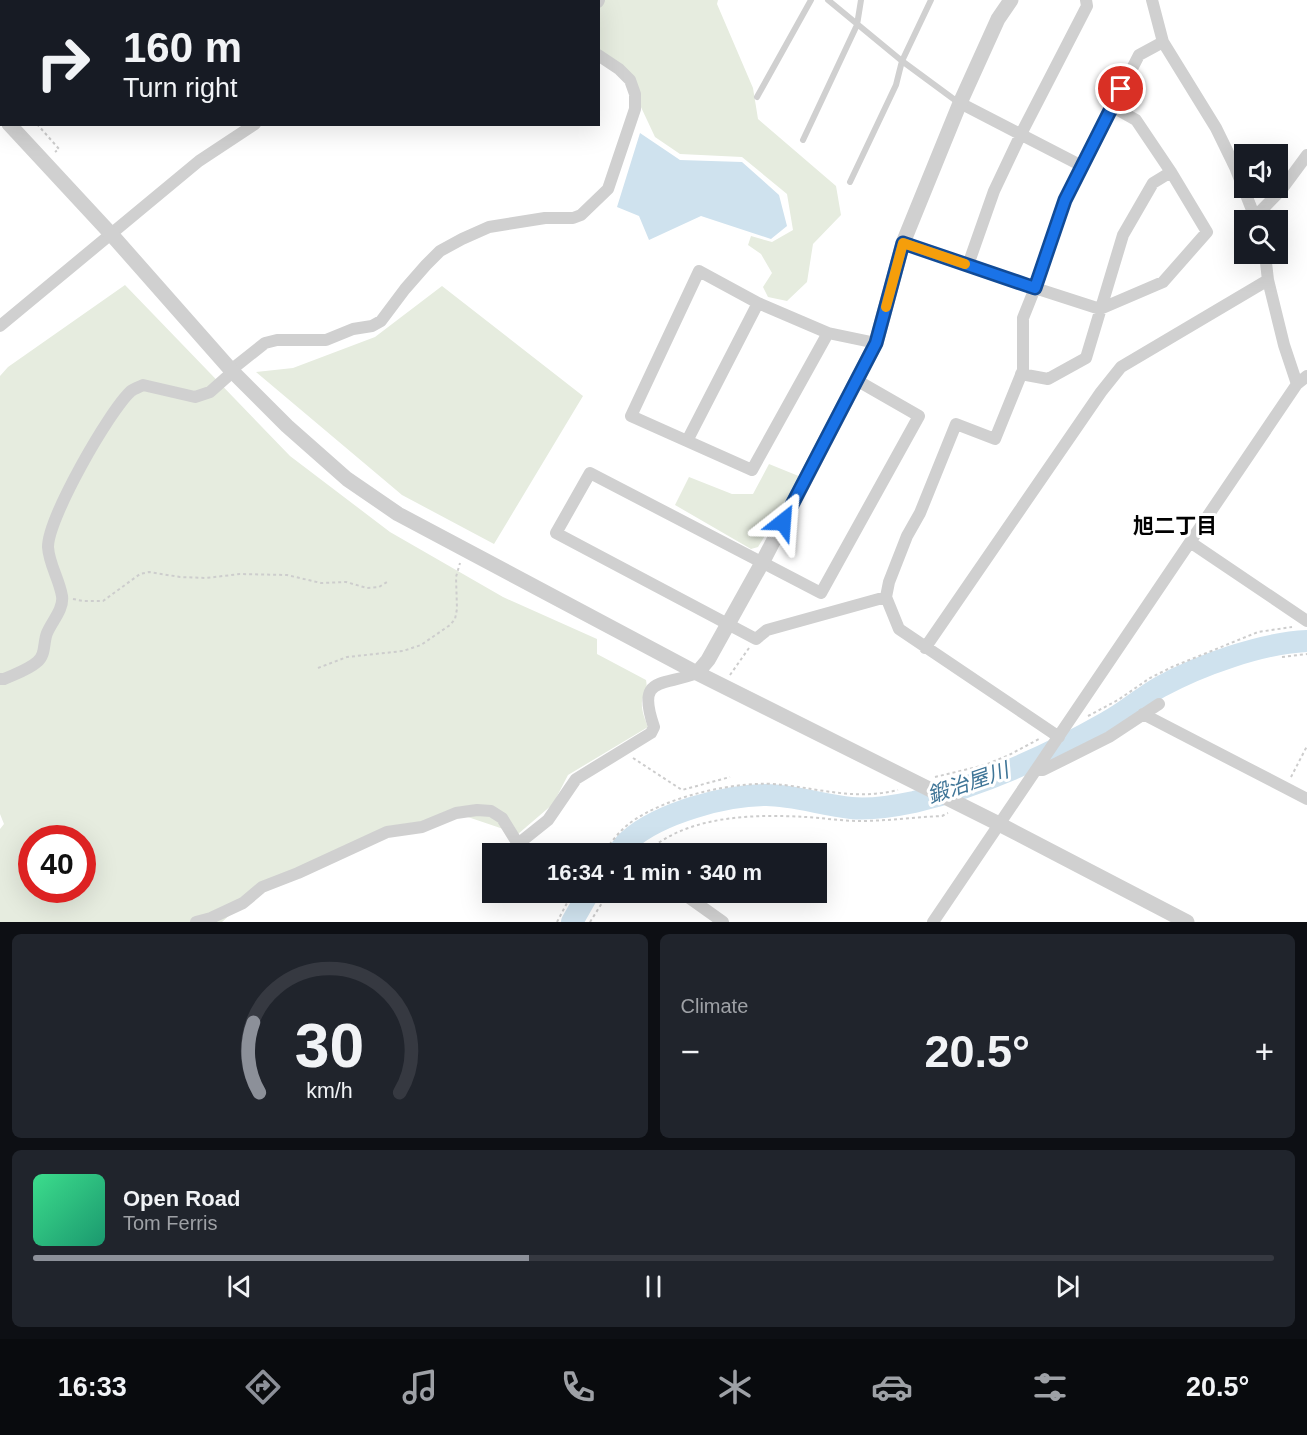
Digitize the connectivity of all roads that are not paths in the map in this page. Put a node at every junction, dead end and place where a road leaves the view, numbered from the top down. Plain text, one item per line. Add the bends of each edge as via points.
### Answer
1 (811, 0) edge
2 (828, 0) edge
3 (861, 0) edge
4 (931, 0) edge
5 (1011, 0) edge
6 (1086, 0) edge
7 (1152, 0) edge
8 (857, 24) junction
9 (1163, 42) junction
10 (600, 56) edge
11 (902, 61) junction
12 (757, 97) dead end
13 (960, 103) junction
14 (1113, 107) junction
15 (11, 126) edge
16 (252, 126) edge
17 (1021, 134) junction
18 (803, 140) dead end
19 (1307, 155) edge
20 (1082, 166) junction
21 (1171, 172) junction
22 (850, 182) dead end
23 (1251, 210) edge
24 (1263, 210) edge
25 (111, 234) junction
26 (903, 243) junction
27 (1266, 264) edge
28 (968, 265) junction
29 (1268, 280) junction
30 (1035, 288) junction
31 (758, 303) junction
32 (1100, 309) junction
33 (0, 326) edge
34 (828, 333) junction
35 (876, 343) junction
36 (231, 370) junction
37 (1021, 374) junction
38 (1302, 380) edge
39 (858, 381) junction
40 (687, 441) junction
41 (1190, 542) junction
42 (762, 563) junction
43 (886, 597) junction
44 (1307, 621) edge
45 (729, 623) junction
46 (925, 648) junction
47 (697, 673) junction
48 (0, 679) edge
49 (1159, 704) dead end
50 (1143, 714) junction
51 (1056, 736) junction
52 (1038, 767) junction
53 (1307, 799) edge
54 (999, 824) junction
55 (514, 843) edge
56 (523, 843) edge
57 (696, 903) edge
58 (196, 922) edge
59 (723, 922) edge
60 (933, 922) edge
61 (1187, 922) edge

1 - 12 lane
2 - 8 lane
3 - 8 lane
4 - 11 lane
5 - 13 street via 998,19
6 - 17 street
7 - 9 street
8 - 11 lane
8 - 18 lane
9 - 14 street via 1139,55
9 - 23 street via 1216,128
10 - 36 street via 630,80 635,109 608,189 581,215 489,227 440,251 381,321 372,326 326,340 277,340
11 - 13 lane
11 - 22 lane via 896,85
13 - 17 street
13 - 26 street
14 - 20 street
14 - 21 street via 1136,120
15 - 25 street
16 - 25 street via 199,162
17 - 20 street
17 - 28 street via 994,191
19 - 24 street
20 - 30 street via 1065,200
21 - 32 street via 1153,183 1123,235
21 - 32 street via 1207,231 1163,282
25 - 33 street
25 - 36 street
26 - 28 street
26 - 35 street
27 - 29 street
28 - 30 street
29 - 38 street via 1284,345
29 - 46 street via 1121,367
30 - 32 street
30 - 37 street via 1023,318
31 - 34 street
31 - 40 street
31 - 40 street via 699,271 631,416
32 - 37 street via 1086,358 1048,379
34 - 35 street
34 - 40 street via 752,470
35 - 39 street
36 - 47 street via 347,479 398,514
36 - 48 street via 210,392 195,398 143,385 132,391 109,420 68,491 51,534 50,558 62,599 42,656 36,663
37 - 43 street via 995,439 956,424 907,536
38 - 41 street
39 - 42 street
39 - 42 street via 919,416 821,592
41 - 44 street
41 - 51 street
42 - 45 street
42 - 45 street via 590,473 556,533
43 - 45 street via 767,630 756,639
43 - 46 street via 899,629
45 - 47 street
46 - 51 street
47 - 54 street
47 - 56 street via 661,682 651,690 651,733 576,779 548,820
49 - 50 street
50 - 52 street via 1109,737 1043,770
50 - 53 street
51 - 52 street
52 - 54 street
54 - 60 street
54 - 61 street
55 - 58 street via 502,818 491,811 456,813 422,827 387,832 262,887 243,903
57 - 59 street

